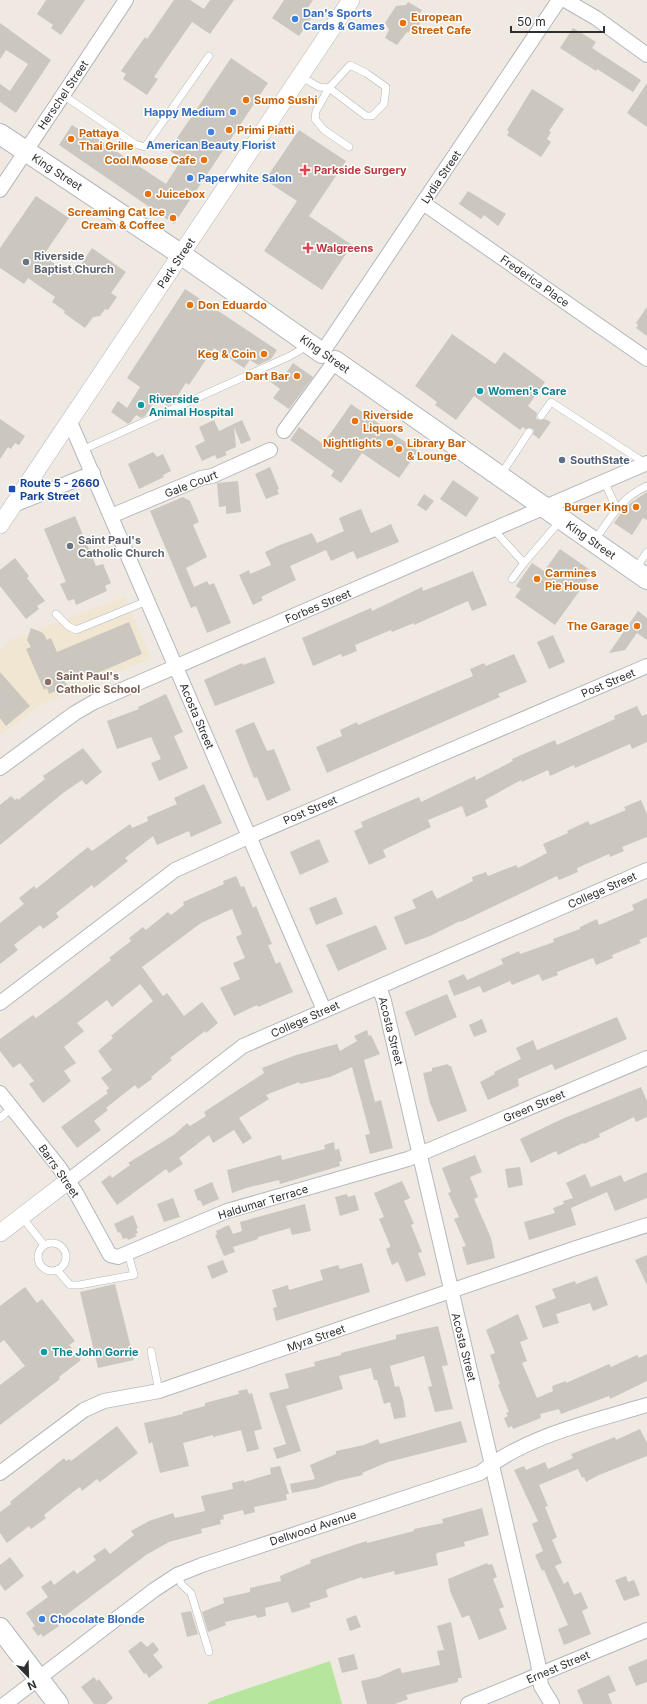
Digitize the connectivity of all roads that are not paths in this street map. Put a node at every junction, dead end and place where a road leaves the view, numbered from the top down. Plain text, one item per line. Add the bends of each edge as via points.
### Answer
1 (126, 0) edge
2 (351, 0) edge
3 (559, 0) edge
4 (565, 0) edge
5 (647, 55) edge
6 (210, 56) dead end
7 (300, 76) junction
8 (329, 88) junction
9 (63, 95) junction
10 (0, 134) edge
11 (349, 147) dead end
12 (25, 151) junction
13 (0, 190) edge
14 (423, 203) junction
15 (182, 255) junction
16 (322, 353) junction
17 (647, 359) edge
18 (541, 416) dead end
19 (70, 422) junction
20 (284, 431) dead end
21 (529, 432) dead end
22 (82, 450) junction
23 (270, 450) dead end
24 (646, 463) edge
25 (93, 473) junction
26 (500, 476) junction
27 (604, 481) junction
28 (647, 486) edge
29 (16, 504) junction
30 (544, 507) junction
31 (617, 509) junction
32 (111, 516) junction
33 (562, 520) junction
34 (0, 525) edge
35 (493, 530) junction
36 (593, 542) junction
37 (647, 552) edge
38 (524, 563) junction
39 (641, 575) edge
40 (512, 579) dead end
41 (147, 601) junction
42 (56, 614) dead end
43 (647, 666) edge
44 (176, 667) junction
45 (0, 768) edge
46 (248, 837) junction
47 (647, 870) edge
48 (379, 987) junction
49 (0, 1003) edge
50 (324, 1010) junction
51 (647, 1058) edge
52 (0, 1093) edge
53 (12, 1108) junction
54 (0, 1118) edge
55 (420, 1154) junction
56 (68, 1181) junction
57 (21, 1216) junction
58 (647, 1225) edge
59 (0, 1233) edge
60 (44, 1245) junction
61 (128, 1253) junction
62 (110, 1255) joint
63 (57, 1270) junction
64 (450, 1291) junction
65 (151, 1351) dead end
66 (159, 1391) junction
67 (647, 1404) edge
68 (492, 1464) junction
69 (0, 1473) edge
70 (177, 1575) junction
71 (0, 1628) edge
72 (647, 1630) edge
73 (209, 1652) dead end
74 (539, 1675) junction
75 (39, 1678) junction
76 (5, 1704) edge
77 (58, 1704) edge
78 (468, 1704) edge
79 (552, 1704) edge

1 - 9 street, Herschel Street
2 - 7 street, Park Street
3 - 14 street, Lydia Street
4 - 5 street via 596,18
6 - 9 lane via 145,147 135,144
7 - 8 lane
7 - 15 street, Park Street
8 - 8 lane via 350,65 386,88 386,96 384,104 372,116 366,116
8 - 11 lane via 316,111 315,119 324,130
9 - 12 street, Herschel Street
10 - 12 main road, King Street
12 - 13 street, Herschel Street
12 - 15 main road, King Street
14 - 16 street, Lydia Street
14 - 17 street, Frederica Place
15 - 16 main road, King Street
15 - 19 street, Park Street
16 - 20 street
16 - 22 lane via 290,356
16 - 26 main road, King Street
18 - 24 lane via 551,402
19 - 22 street, Acosta Street
19 - 29 street, Park Street
21 - 26 lane
22 - 25 street, Acosta Street
23 - 32 street, Gale Court
24 - 27 street, Forbes Street
25 - 29 street
25 - 32 street, Acosta Street
26 - 30 main road, King Street
27 - 30 street, Forbes Street
27 - 31 lane
28 - 31 lane via 632,493
29 - 34 street, Park Street
30 - 33 main road, King Street
30 - 35 street, Forbes Street
31 - 36 lane
32 - 41 street, Acosta Street
33 - 36 main road, King Street
33 - 38 lane
35 - 38 lane
35 - 44 street, Forbes Street
36 - 39 main road, King Street
37 - 39 lane
38 - 40 lane
41 - 42 lane via 76,630
41 - 44 street, Acosta Street
43 - 46 street, Post Street
44 - 45 street, Forbes Street via 94,702
44 - 46 street, Acosta Street
46 - 49 street, Post Street via 175,870
46 - 50 street, Acosta Street
47 - 48 street, College Street
48 - 50 street, College Street
48 - 55 street, Acosta Street
50 - 56 street, College Street via 243,1046
51 - 55 street, Green Street
52 - 53 street, Barrs Street
53 - 54 lane
53 - 56 street, Barrs Street
55 - 61 street, Haldumar Terrace via 227,1211
55 - 64 street, Acosta Street
56 - 57 street, College Street
56 - 62 street, Barrs Street
57 - 59 street, College Street
57 - 60 lane
58 - 64 street, Myra Street
60 - 63 lane via 38,1252 40,1265 48,1271
60 - 63 lane via 53,1243 64,1250 64,1264
61 - 62 street, Haldumar Terrace via 118,1257
61 - 63 lane via 134,1275 70,1285
64 - 66 street, Myra Street
64 - 68 street, Acosta Street
65 - 66 lane
66 - 69 street, Myra Street via 104,1401 84,1410
67 - 68 street, Dellwood Avenue via 558,1432 503,1455
68 - 70 street, Dellwood Avenue via 480,1473
68 - 74 street, Acosta Street
70 - 73 lane via 182,1585 191,1593
70 - 75 street, Dellwood Avenue
71 - 75 main road
72 - 74 street, Ernest Street
74 - 78 street, Ernest Street
74 - 79 street, Acosta Street via 541,1686
75 - 76 street, Dellwood Avenue
75 - 77 main road

